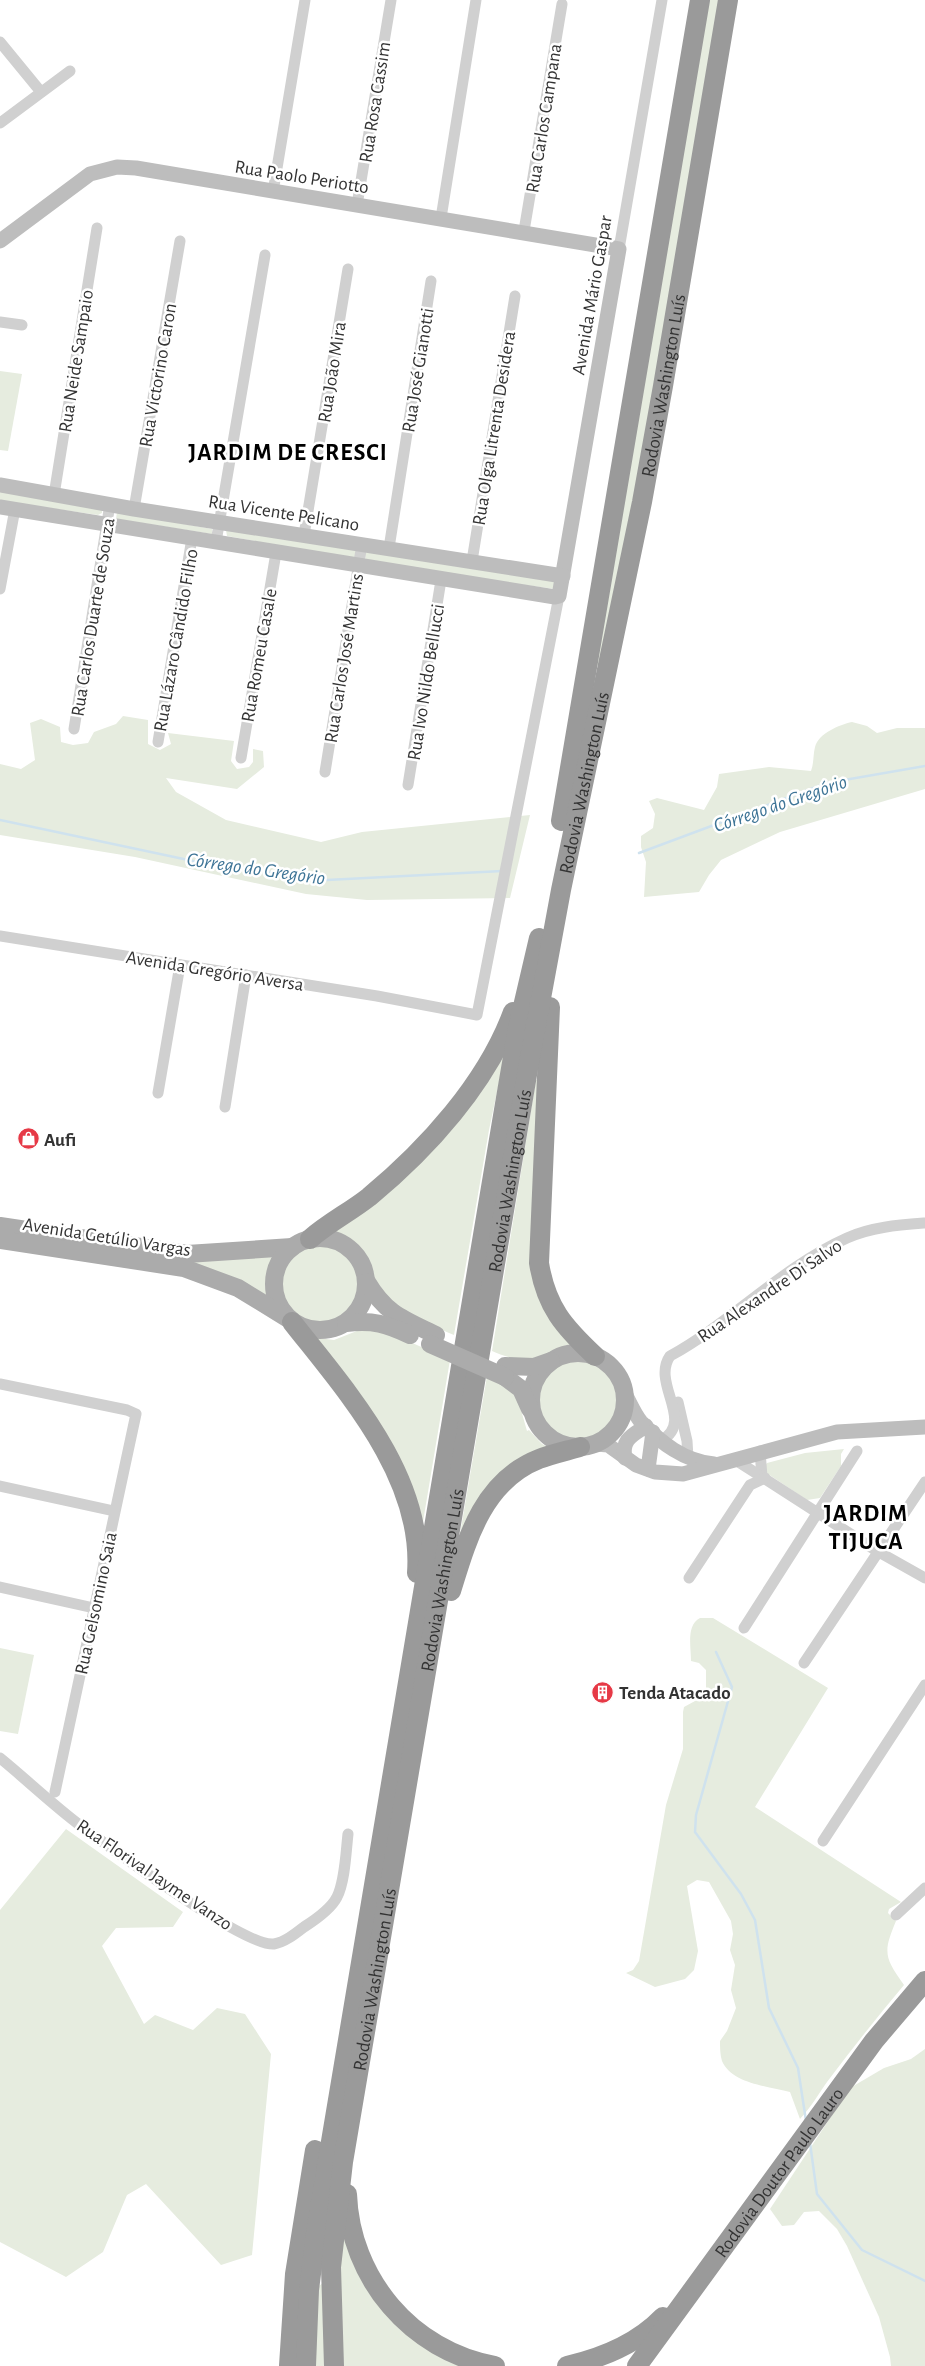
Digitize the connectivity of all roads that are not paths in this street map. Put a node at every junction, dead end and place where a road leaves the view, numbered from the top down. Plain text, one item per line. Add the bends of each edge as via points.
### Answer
1 (305, 0) edge
2 (391, 0) edge
3 (476, 0) edge
4 (662, 0) edge
5 (700, 0) edge
6 (728, 0) edge
7 (562, 4) dead end
8 (0, 42) edge
9 (70, 72) dead end
10 (41, 92) junction
11 (0, 123) edge
12 (273, 192) junction
13 (357, 205) junction
14 (441, 218) junction
15 (97, 228) dead end
16 (524, 232) junction
17 (180, 240) dead end
18 (0, 241) edge
19 (619, 249) junction
20 (264, 255) dead end
21 (348, 269) dead end
22 (431, 282) dead end
23 (515, 296) dead end
24 (0, 322) edge
25 (22, 325) dead end
26 (0, 485) edge
27 (54, 495) junction
28 (110, 504) junction
29 (8, 508) edge
30 (134, 509) junction
31 (219, 522) junction
32 (107, 524) junction
33 (304, 535) junction
34 (192, 538) junction
35 (216, 542) junction
36 (362, 544) junction
37 (388, 548) junction
38 (276, 553) junction
39 (472, 561) junction
40 (358, 567) junction
41 (563, 576) junction
42 (441, 580) junction
43 (0, 589) edge
44 (559, 596) junction
45 (74, 729) dead end
46 (158, 742) dead end
47 (241, 758) dead end
48 (325, 772) dead end
49 (408, 785) dead end
50 (561, 890) junction
51 (0, 936) edge
52 (536, 949) junction
53 (180, 965) junction
54 (246, 975) junction
55 (158, 1093) dead end
56 (225, 1107) dead end
57 (925, 1223) edge
58 (0, 1226) edge
59 (0, 1240) edge
60 (301, 1243) junction
61 (366, 1282) junction
62 (289, 1320) junction
63 (346, 1323) junction
64 (433, 1339) junction
65 (675, 1354) junction
66 (595, 1356) junction
67 (554, 1360) junction
68 (505, 1371) junction
69 (0, 1384) edge
70 (625, 1394) junction
71 (534, 1416) junction
72 (925, 1427) edge
73 (654, 1432) junction
74 (588, 1446) junction
75 (760, 1451) junction
76 (857, 1451) dead end
77 (625, 1458) junction
78 (688, 1458) junction
79 (734, 1459) junction
80 (716, 1464) junction
81 (648, 1469) junction
82 (671, 1474) junction
83 (763, 1477) junction
84 (925, 1482) edge
85 (0, 1486) edge
86 (114, 1511) junction
87 (816, 1512) junction
88 (877, 1551) junction
89 (689, 1578) dead end
90 (925, 1578) edge
91 (0, 1588) edge
92 (94, 1608) junction
93 (744, 1628) dead end
94 (804, 1663) dead end
95 (426, 1677) junction
96 (407, 1684) junction
97 (924, 1687) edge
98 (0, 1758) edge
99 (55, 1792) dead end
100 (348, 1834) dead end
101 (823, 1841) dead end
102 (925, 1888) edge
103 (369, 1907) junction
104 (896, 1915) dead end
105 (925, 1981) edge
106 (355, 2091) junction
107 (707, 2270) junction
108 (679, 2309) junction
109 (290, 2366) edge
110 (306, 2366) edge
111 (334, 2366) edge
112 (495, 2366) edge
113 (567, 2366) edge
114 (637, 2366) edge
115 (644, 2366) edge

1 - 12 street
2 - 13 street, Rua Rosa Cassim
3 - 14 street
4 - 19 street, Avenida Mário Gaspar
5 - 52 highway, Rodovia Washington Luís via 585,686
6 - 50 highway, Rodovia Washington Luís via 663,386
7 - 16 street, Rua Carlos Campana
8 - 10 street
9 - 10 street
10 - 11 street
12 - 13 street, Rua Paolo Periotto
12 - 18 street, Rua Paolo Periotto via 136,168 101,170 90,174
13 - 14 street, Rua Paolo Periotto
14 - 16 street, Rua Paolo Periotto
15 - 27 street, Rua Neide Sampaio
16 - 19 street, Rua Paolo Periotto
17 - 30 street, Rua Victorino Caron
19 - 41 street, Avenida Mário Gaspar
20 - 31 street
21 - 33 street, Rua João Mira
22 - 37 street, Rua José Gianotti
23 - 39 street, Rua Olga Litrenta Desidera
24 - 25 street
26 - 27 street, Rua Vicente Pelicano
27 - 28 street, Rua Vicente Pelicano
28 - 30 street, Rua Vicente Pelicano
28 - 32 street, Rua Carlos Duarte de Souza
29 - 32 street
29 - 43 street
30 - 31 street, Rua Vicente Pelicano
31 - 33 street, Rua Vicente Pelicano
31 - 35 street
32 - 34 street
32 - 45 street, Rua Carlos Duarte de Souza
33 - 36 street, Rua Vicente Pelicano
34 - 35 street
34 - 46 street, Rua Lázaro Cândido Filho
35 - 38 street
36 - 37 street, Rua Vicente Pelicano
36 - 40 street, Rua Carlos José Martins
37 - 39 street, Rua Vicente Pelicano
38 - 40 street
38 - 47 street, Rua Romeu Casale
39 - 41 street, Rua Vicente Pelicano
40 - 42 street
40 - 48 street, Rua Carlos José Martins
41 - 44 street, Avenida Mário Gaspar
42 - 44 street
42 - 49 street, Rua Ivo Nildo Bellucci
44 - 54 street, Avenida Gregório Aversa via 477,1015
50 - 66 highway via 551,987 539,1263 552,1308 571,1334
50 - 95 highway, Rodovia Washington Luís
51 - 53 street, Avenida Gregório Aversa
52 - 60 highway via 509,1022 457,1107 390,1178 346,1215
52 - 96 highway, Rodovia Washington Luís via 518,1028
53 - 54 street, Avenida Gregório Aversa
53 - 55 street
54 - 56 street
57 - 65 street, Rua Alexandre Di Salvo via 891,1226 848,1237 785,1276
58 - 60 main road, Avenida Getúlio Vargas via 186,1254
59 - 62 main road, Avenida Getúlio Vargas via 184,1268 238,1288
60 - 61 main road via 326,1238 342,1243 363,1266
60 - 62 main road via 281,1258 274,1273 273,1289
61 - 63 main road via 365,1298 358,1312
61 - 64 main road via 378,1301
62 - 63 main road via 319,1331
62 - 96 highway via 323,1359 380,1442 408,1497 418,1565
63 - 64 main road via 386,1324
64 - 68 main road, bridge
65 - 73 street, Rua Alexandre Di Salvo via 668,1359 665,1374 675,1424 670,1434
65 - 78 street via 672,1377 682,1414
66 - 67 main road via 574,1354
66 - 70 main road via 616,1371
67 - 68 main road
67 - 71 main road via 542,1370 534,1384 531,1400
68 - 71 main road via 521,1389
69 - 86 street, Rua Gelsomino Saia via 136,1414
70 - 73 street via 640,1420
70 - 74 main road via 625,1410 619,1424 609,1436
71 - 74 main road via 547,1436 557,1442
72 - 75 street via 837,1432
73 - 77 street via 630,1436 625,1445
73 - 78 street
73 - 81 street
74 - 77 street via 608,1445
74 - 95 highway via 539,1459 524,1467 508,1477 485,1504 468,1538
75 - 79 street
75 - 83 street
76 - 87 street
77 - 81 street
78 - 80 street
78 - 82 street
79 - 80 street
79 - 83 street
80 - 82 street via 683,1474
81 - 82 street
83 - 87 street
83 - 89 street via 750,1485
84 - 88 street
85 - 86 street
86 - 92 street, Rua Gelsomino Saia
87 - 88 street
87 - 93 street
88 - 90 street
88 - 94 street
91 - 92 street
92 - 99 street, Rua Gelsomino Saia
95 - 106 highway, Rodovia Washington Luís
96 - 103 highway, Rodovia Washington Luís
97 - 101 street
98 - 100 street, Rua Florival Jayme Vanzo via 81,1826 212,1918 267,1944 279,1943 290,1937 336,1899
102 - 104 street
103 - 109 highway via 315,2148 299,2243
103 - 110 highway, Rodovia Washington Luís via 316,2225
105 - 107 highway, Rodovia Doutor Paulo Lauro via 874,2041
106 - 111 highway, Rodovia Washington Luís via 331,2267
106 - 112 highway via 347,2203 352,2235 365,2267 384,2298 419,2333 446,2350
107 - 108 highway, Rodovia Doutor Paulo Lauro
107 - 113 highway via 655,2326 608,2353
108 - 114 highway, Rodovia Doutor Paulo Lauro
108 - 115 highway

